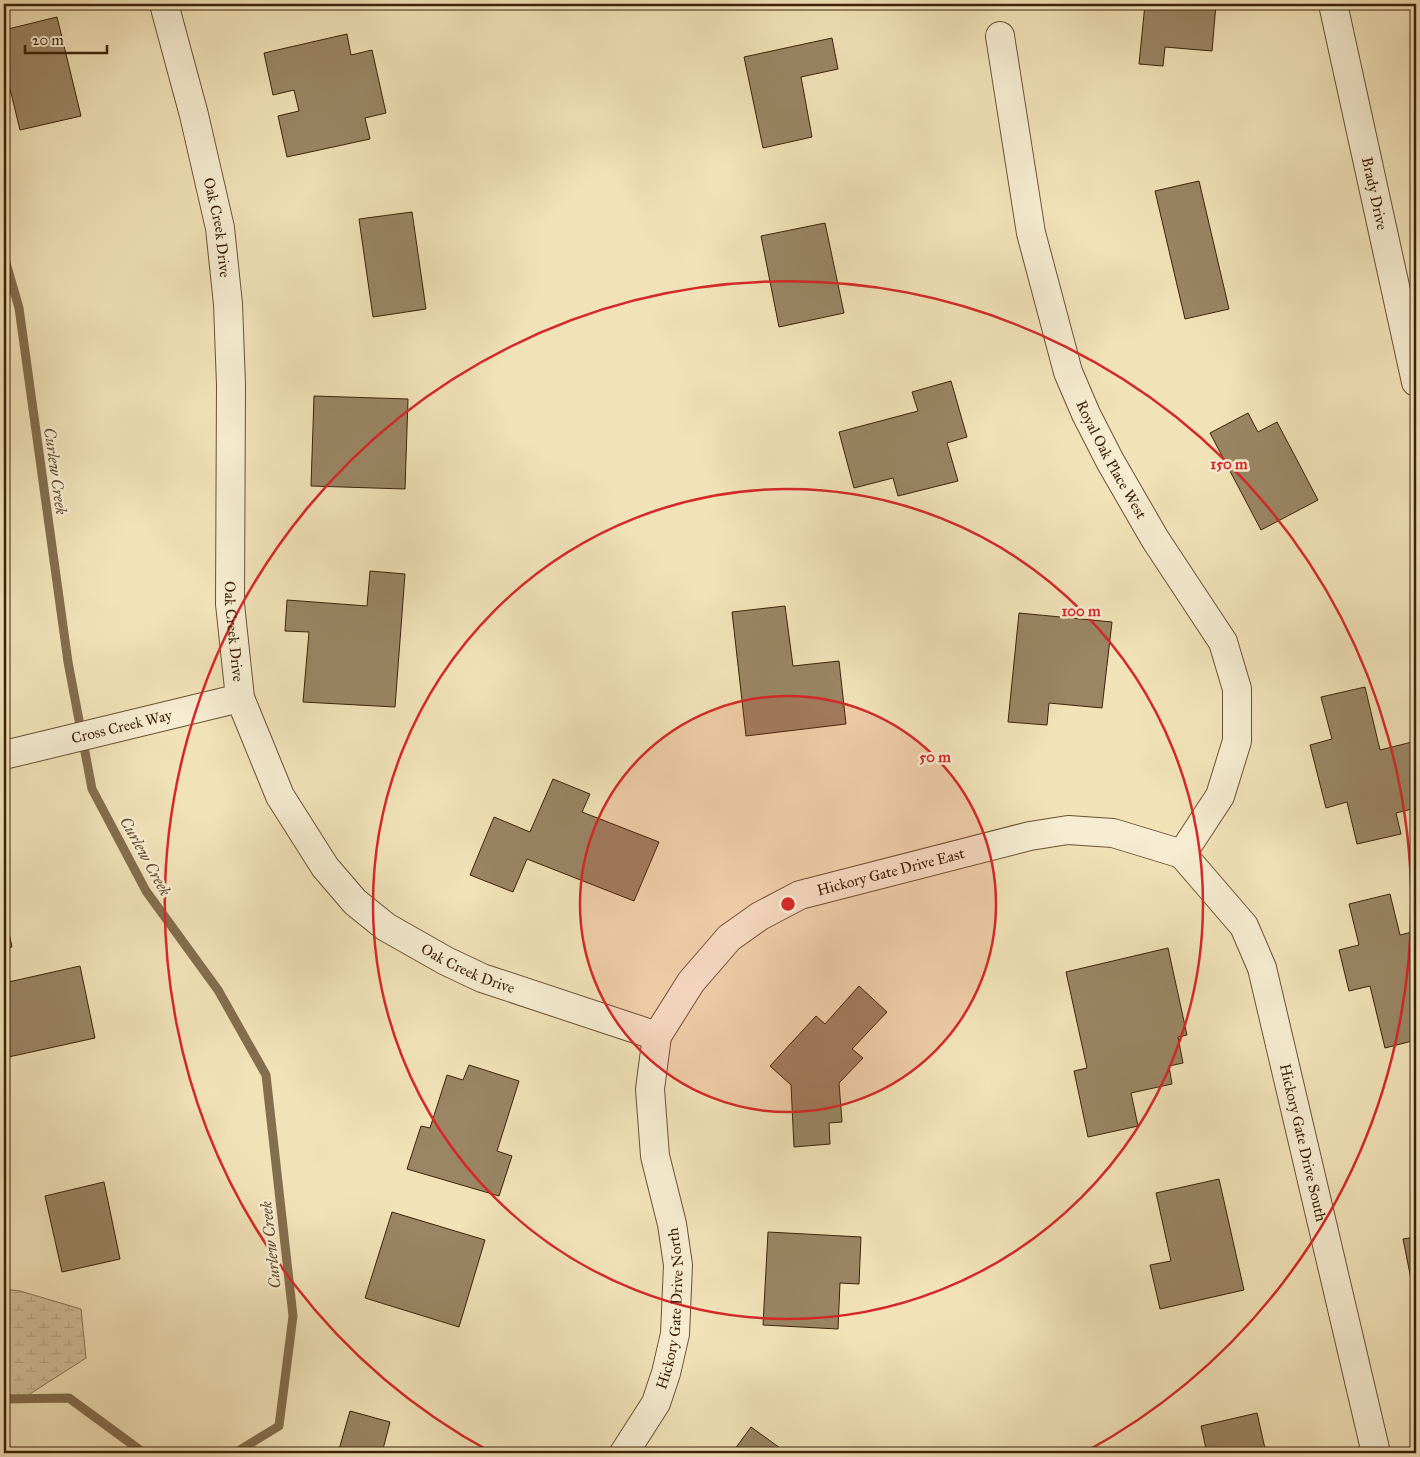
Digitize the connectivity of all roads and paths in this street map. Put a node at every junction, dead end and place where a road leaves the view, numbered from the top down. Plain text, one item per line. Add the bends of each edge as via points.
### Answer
1 (164, 4) edge
2 (1334, 4) edge
3 (1000, 36) dead end
4 (1416, 382) edge
5 (240, 698) junction
6 (4, 755) edge
7 (1182, 854) junction
8 (657, 1036) junction
9 (624, 1453) edge
10 (1376, 1453) edge

1 - 5 street, Oak Creek Drive via 220,228 228,304 231,385 230,604
2 - 4 street, Brady Drive
3 - 7 street, Royal Oak Place West via 1031,234 1068,372 1086,414 1155,540 1223,642 1237,690 1237,741 1220,796
5 - 6 street, Cross Creek Way
5 - 8 street, Oak Creek Drive via 280,796 325,867 355,902 386,926 482,978
7 - 8 street, Hickory Gate Drive East via 1113,832 1068,830 1030,836 800,896 760,916 729,938 690,982
7 - 10 street, Hickory Gate Drive South via 1244,926 1262,968
8 - 9 street, Hickory Gate Drive North via 650,1089 655,1156 672,1224 678,1265 675,1334 656,1402

